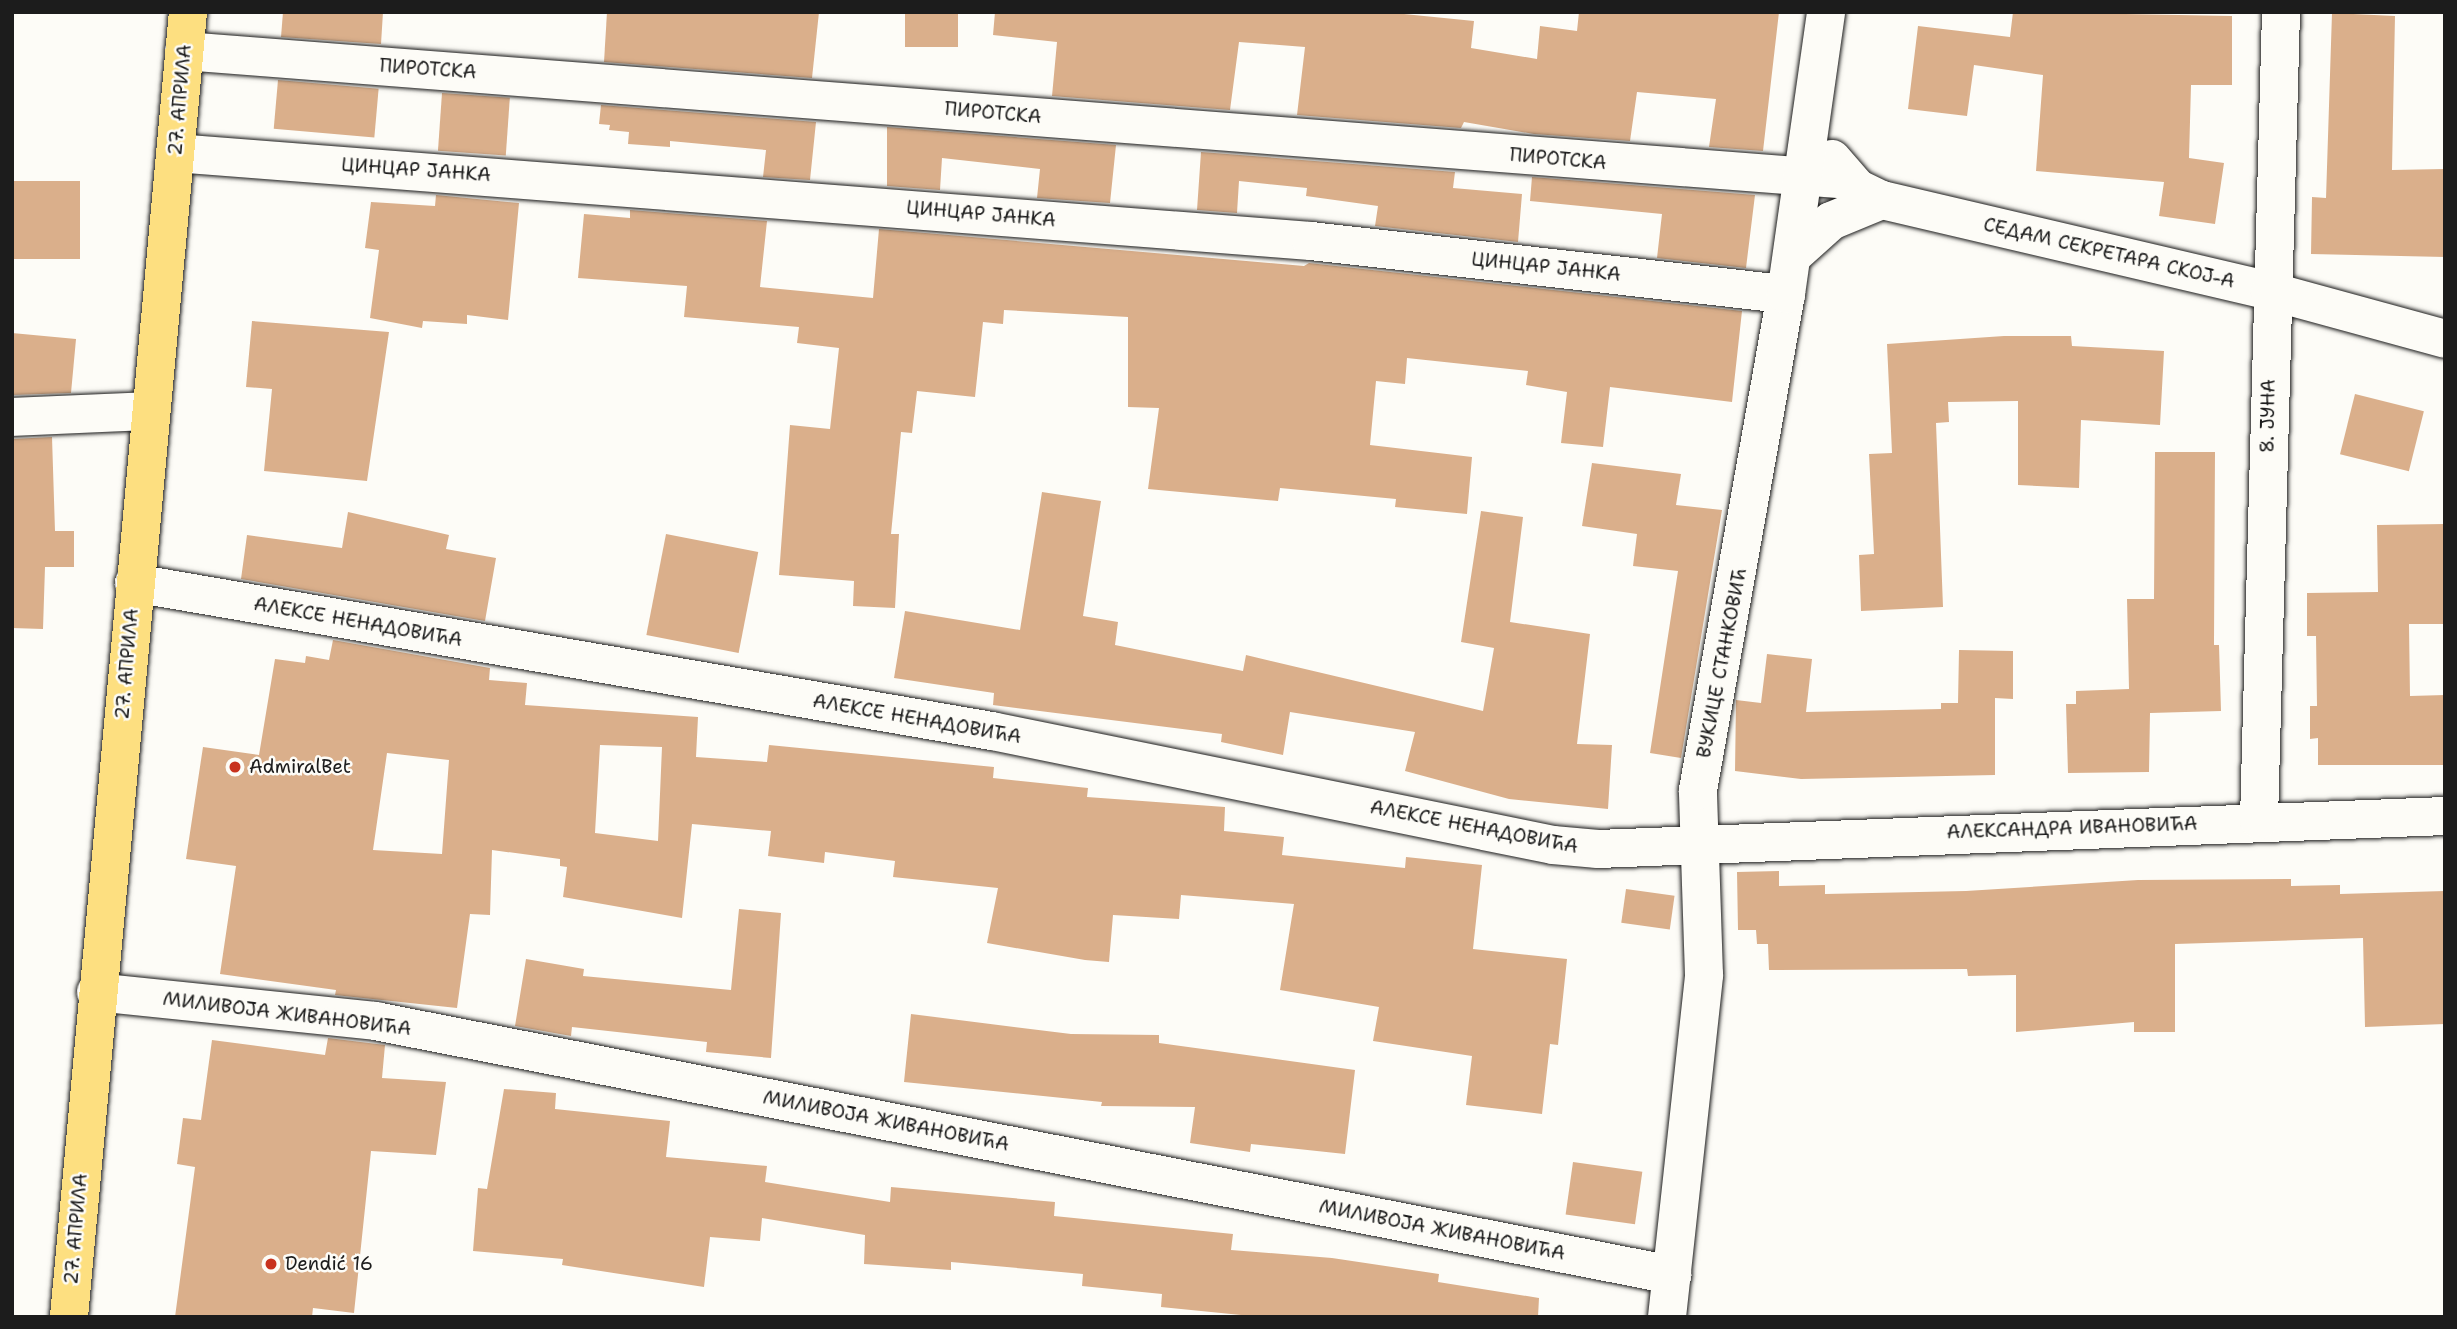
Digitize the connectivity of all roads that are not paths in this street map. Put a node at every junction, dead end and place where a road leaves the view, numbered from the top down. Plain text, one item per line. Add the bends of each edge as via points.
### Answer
1 (188, 12) edge
2 (1826, 12) edge
3 (2281, 12) edge
4 (184, 51) junction
5 (1812, 116) junction
6 (175, 153) junction
7 (1802, 179) junction
8 (1848, 180) junction
9 (1882, 200) junction
10 (1791, 256) junction
11 (2270, 291) junction
12 (1786, 294) junction
13 (2445, 339) edge
14 (151, 411) junction
15 (12, 417) edge
16 (134, 583) junction
17 (2445, 816) edge
18 (2259, 820) junction
19 (1699, 844) junction
20 (96, 992) junction
21 (1672, 1275) junction
22 (69, 1317) edge
23 (1667, 1317) edge

1 - 4 main road, 27. АПРИЛА
2 - 5 street, ВУКИЦЕ СТАНКОВИЋ
3 - 11 street, 8. ЈУНА
4 - 6 main road, 27. АПРИЛА
4 - 7 street, ПИРОТСКА
5 - 7 street, ВУКИЦЕ СТАНКОВИЋ
5 - 8 street, СЕДАМ СЕКРЕТАРА СКОЈ-А via 1823,145
6 - 12 street, ЦИНЦАР ЈАНКА via 1311,241
6 - 14 main road, 27. АПРИЛА
7 - 8 street, ПИРОТСКА
7 - 10 street, ВУКИЦЕ СТАНКОВИЋ
8 - 9 street, СЕДАМ СЕКРЕТАРА СКОЈ-А
9 - 10 street via 1830,221
9 - 11 street, СЕДАМ СЕКРЕТАРА СКОЈ-А
10 - 12 street, ВУКИЦЕ СТАНКОВИЋ
11 - 13 street, СЕДАМ СЕКРЕТАРА СКОЈ-А
11 - 18 street, 8. ЈУНА
12 - 19 street, ВУКИЦЕ СТАНКОВИЋ via 1698,790
14 - 15 street
14 - 16 main road, 27. АПРИЛА
16 - 19 street, АЛЕКСЕ НЕНАДОВИЋА via 992,732 1553,845 1598,849
16 - 20 main road, 27. АПРИЛА
17 - 18 street, АЛЕКСАНДРА ИВАНОВИЋА
18 - 19 street, АЛЕКСАНДРА ИВАНОВИЋА
19 - 21 street, ВУКИЦЕ СТАНКОВИЋ via 1704,975
20 - 21 street, МИЛИВОЈА ЖИВАНОВИЋА via 376,1021
20 - 22 main road, 27. АПРИЛА
21 - 23 street, ВУКИЦЕ СТАНКОВИЋ

